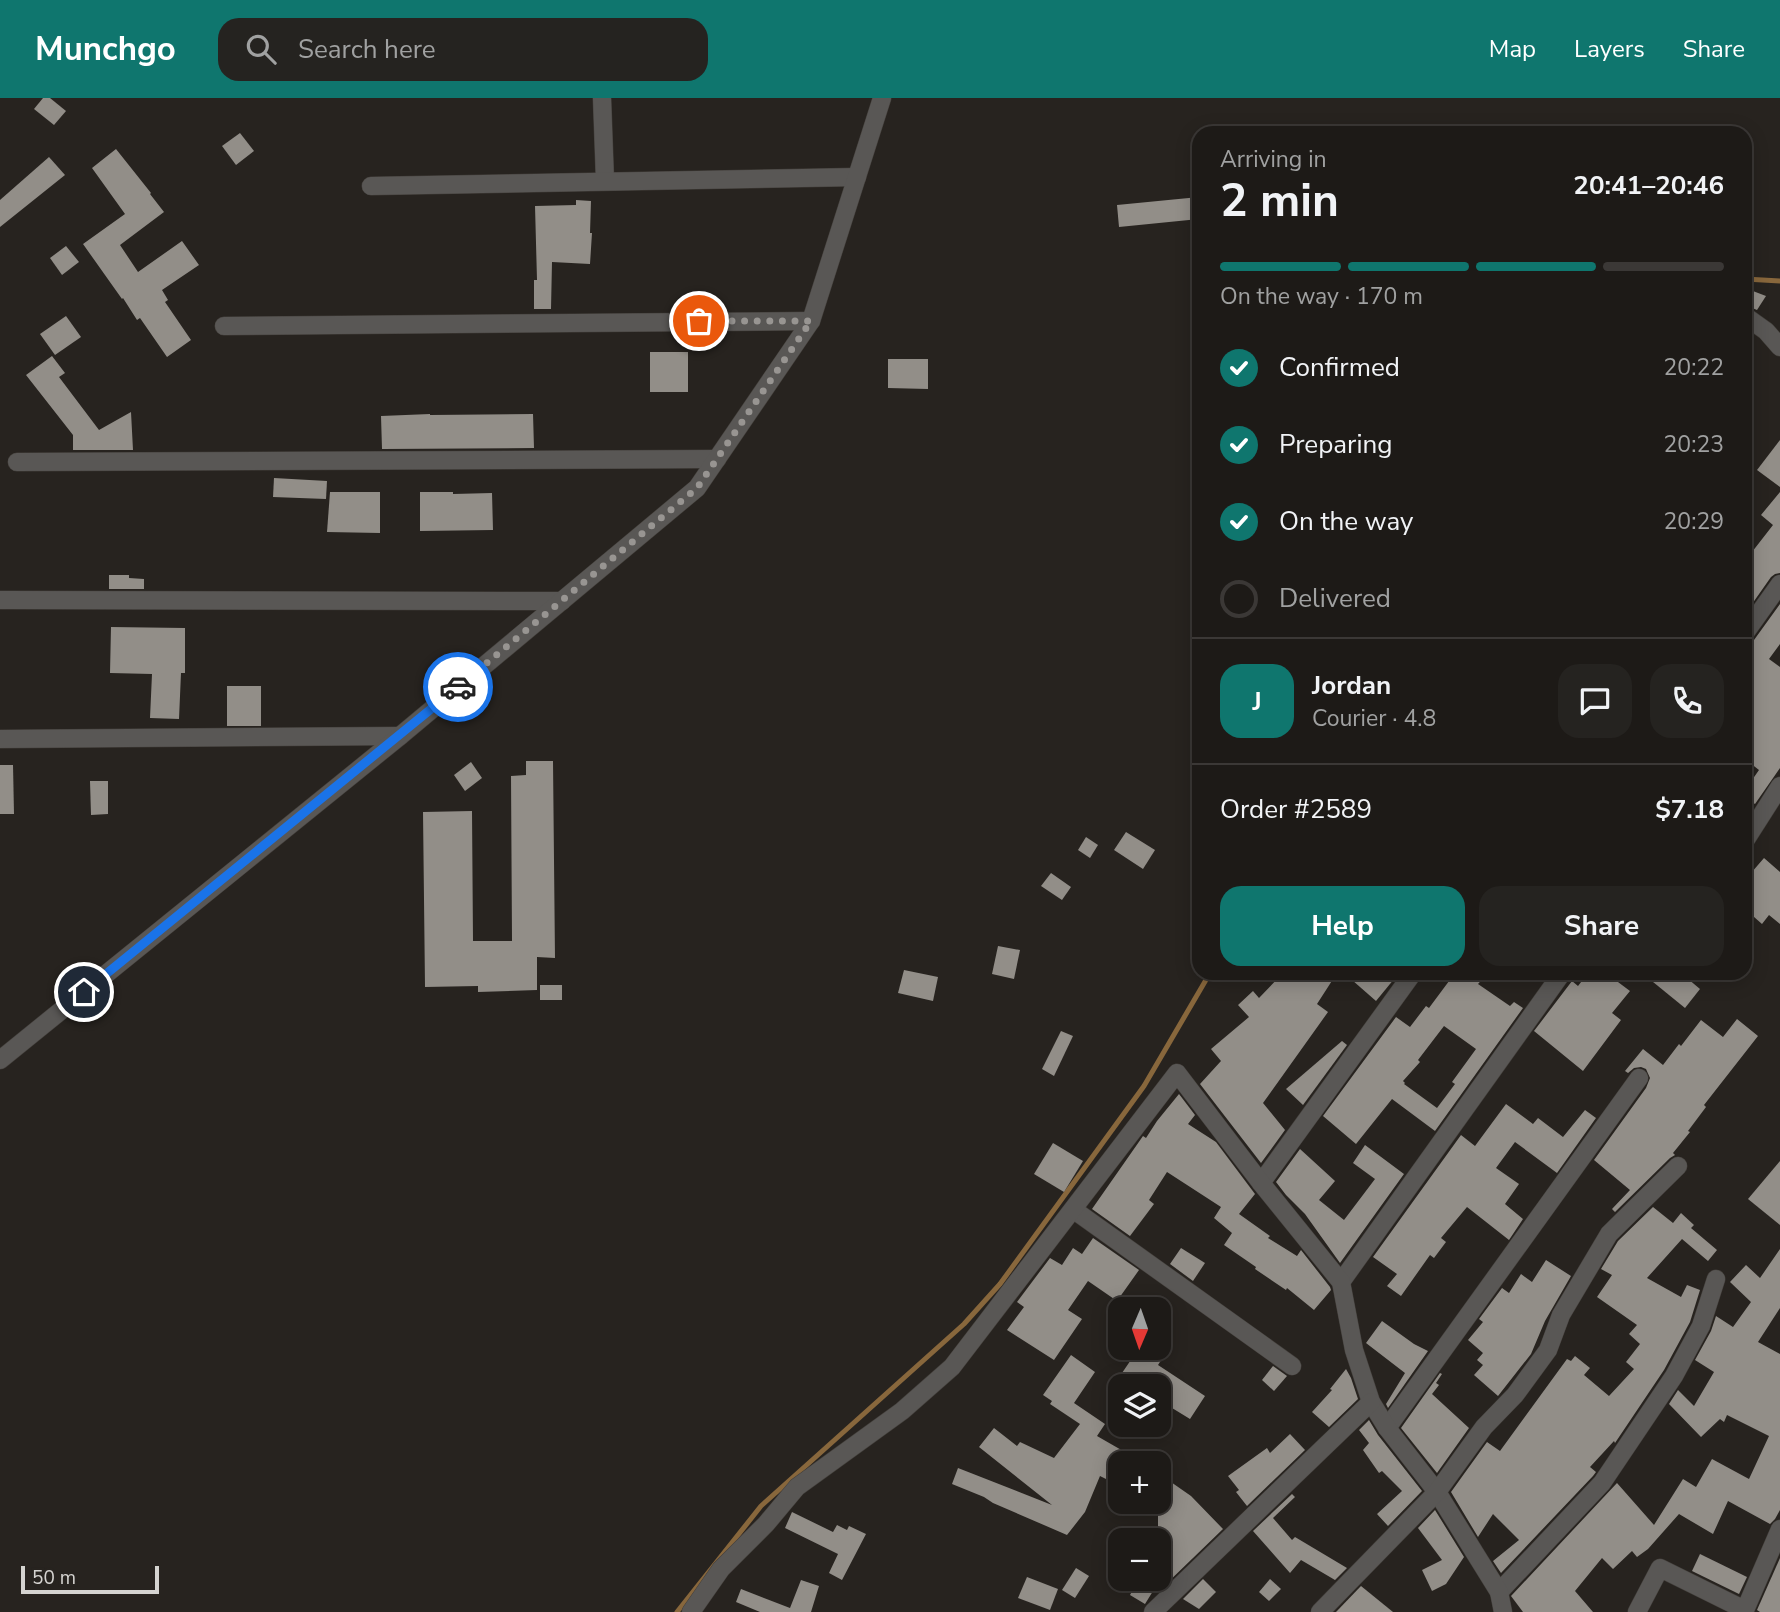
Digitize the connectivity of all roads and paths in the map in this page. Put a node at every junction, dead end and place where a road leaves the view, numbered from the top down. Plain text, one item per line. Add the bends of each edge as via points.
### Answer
1 (602, 98) edge
2 (881, 98) edge
3 (857, 177) junction
4 (605, 181) junction
5 (371, 186) dead end
6 (811, 321) junction
7 (1752, 321) edge
8 (224, 326) dead end
9 (1780, 346) edge
10 (717, 459) junction
11 (17, 462) dead end
12 (1780, 584) edge
13 (0, 600) edge
14 (562, 601) junction
15 (1752, 623) edge
16 (400, 736) junction
17 (0, 739) edge
18 (1780, 786) edge
19 (1752, 830) edge
20 (1408, 980) edge
21 (1557, 980) edge
22 (0, 1059) edge
23 (1639, 1077) dead end
24 (1678, 1167) dead end
25 (1262, 1183) junction
26 (1074, 1210) junction
27 (1716, 1279) dead end
28 (1340, 1282) junction
29 (1292, 1366) dead end
30 (1371, 1402) junction
31 (1387, 1429) junction
32 (1437, 1492) junction
33 (1780, 1529) edge
34 (1499, 1592) junction
35 (691, 1612) edge
36 (1153, 1612) edge
37 (1320, 1612) edge
38 (1503, 1612) edge
39 (1637, 1612) edge

1 - 4 street
2 - 3 street
3 - 4 street
3 - 6 street
4 - 5 street
6 - 8 street
6 - 10 street
7 - 9 street
10 - 11 street
10 - 14 street via 697,488
12 - 15 street
13 - 14 street
14 - 16 street
16 - 17 street
16 - 22 street
18 - 19 street
20 - 25 street
21 - 28 street
23 - 31 street
24 - 32 street via 1609,1234 1561,1315 1548,1350
25 - 26 street via 1178,1073
25 - 28 street
26 - 29 street
26 - 35 street via 952,1367 902,1411 797,1487 721,1569
27 - 34 street via 1701,1326 1674,1376 1602,1483
28 - 30 street
30 - 31 street
30 - 36 street
31 - 32 street
32 - 34 street
32 - 37 street
33 - 39 street via 1745,1610 1660,1568
34 - 38 street

